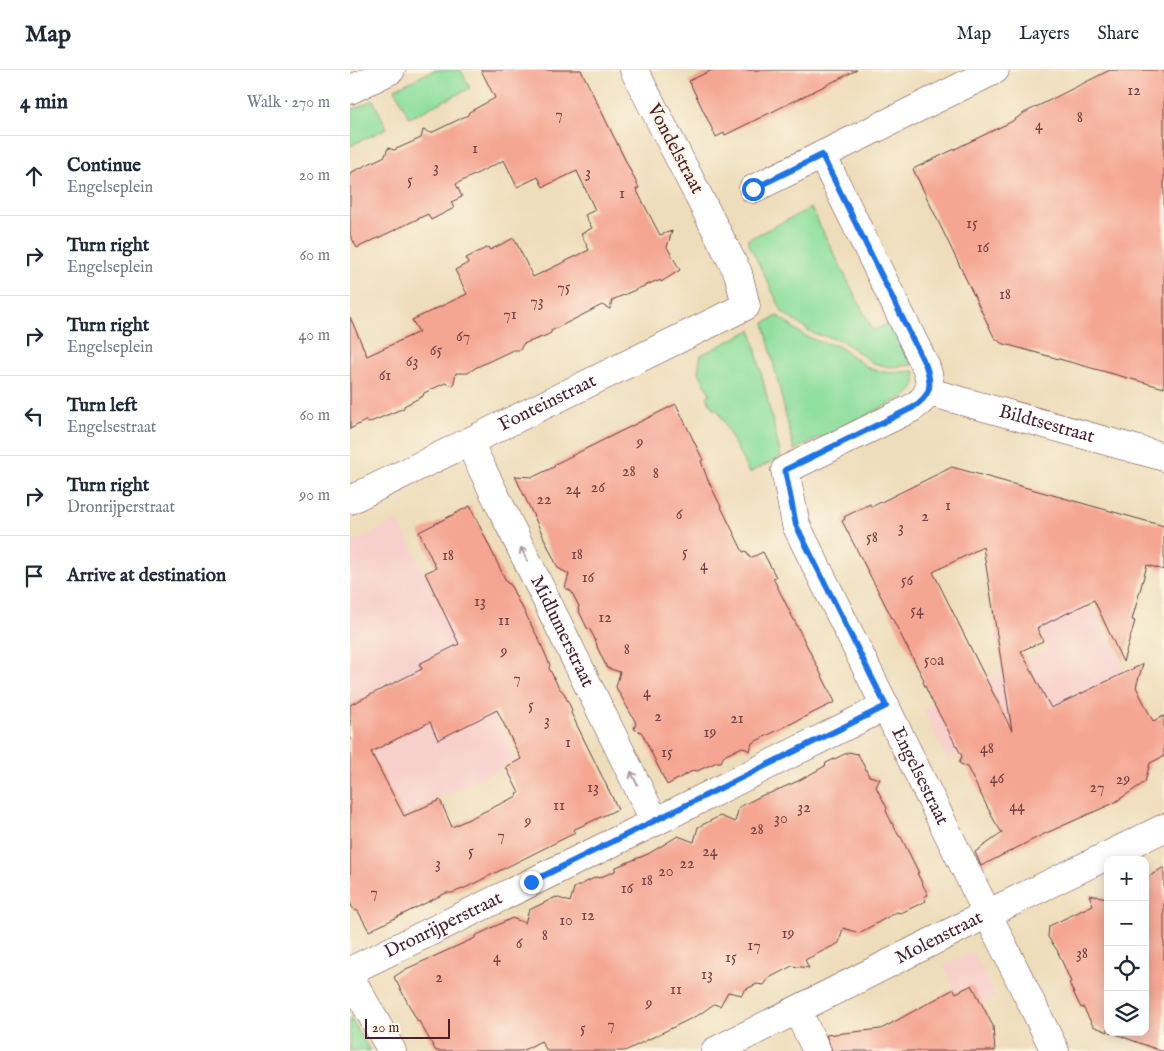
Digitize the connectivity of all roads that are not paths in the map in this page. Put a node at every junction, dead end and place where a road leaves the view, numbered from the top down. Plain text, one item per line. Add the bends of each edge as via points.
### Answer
1 (391, 70) edge
2 (634, 70) edge
3 (995, 70) edge
4 (350, 90) edge
5 (822, 155) junction
6 (753, 189) dead end
7 (746, 306) joint
8 (929, 392) junction
9 (469, 442) junction
10 (1164, 457) edge
11 (350, 500) edge
12 (886, 706) junction
13 (655, 822) junction
14 (1164, 828) edge
15 (987, 914) junction
16 (350, 971) edge
17 (350, 976) edge
18 (797, 1010) junction
19 (392, 1051) edge
20 (715, 1051) edge
21 (817, 1051) edge
22 (1055, 1051) edge

1 - 4 street
2 - 7 street, Vondelstraat via 738,273
3 - 5 street
5 - 6 street
5 - 8 street via 926,366
7 - 9 street, Fonteinstraat
8 - 10 street, Bildtsestraat
8 - 12 street, Engelsestraat via 912,408 785,470 796,525
9 - 11 street, Fonteinstraat
13 -> 9 street, Midlumerstraat
12 - 13 street, Dronrijperstraat
12 - 15 street, Engelsestraat
13 - 16 street, Dronrijperstraat
14 - 15 street, Molenstraat
15 - 18 street, Molenstraat
15 - 22 street, Engelsestraat
17 - 19 street
18 - 20 street, Molenstraat
18 - 21 street

